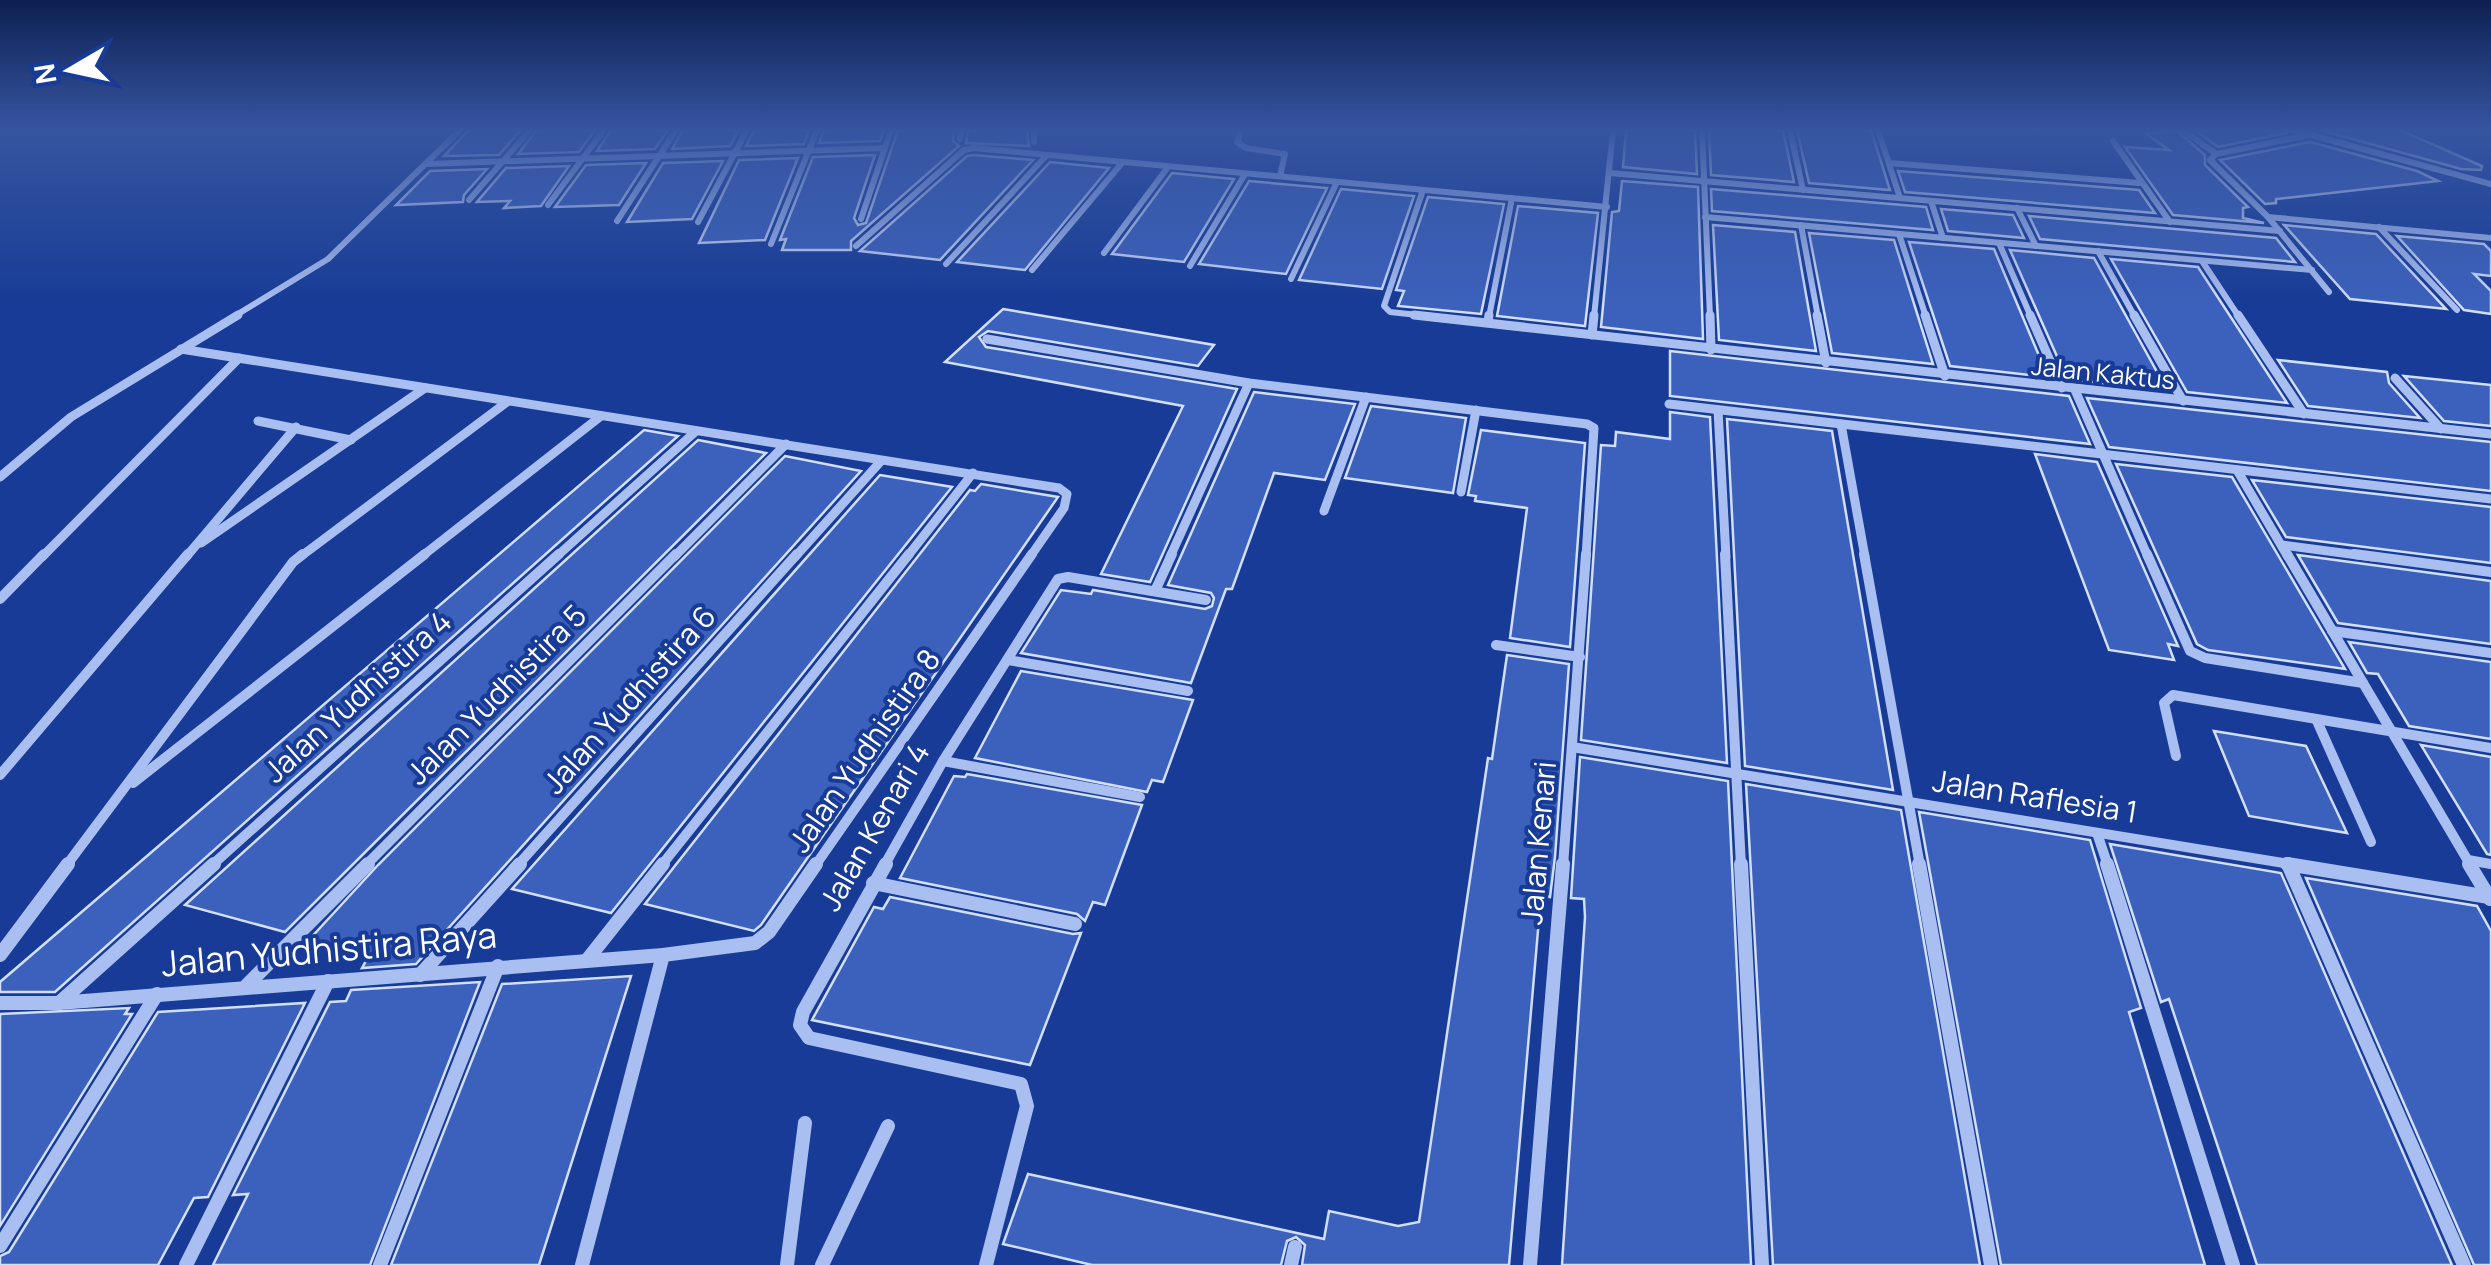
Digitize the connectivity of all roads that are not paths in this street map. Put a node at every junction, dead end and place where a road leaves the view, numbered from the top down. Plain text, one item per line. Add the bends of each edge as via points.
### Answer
1 (399, 189) edge
2 (479, 189) edge
3 (560, 189) edge
4 (638, 189) edge
5 (715, 189) edge
6 (792, 189) edge
7 (871, 189) edge
8 (920, 189) edge
9 (1015, 189) edge
10 (1100, 189) edge
11 (1152, 189) edge
12 (1237, 189) edge
13 (1335, 189) edge
14 (1413, 189) edge
15 (1609, 189) edge
16 (1704, 189) edge
17 (1792, 189) edge
18 (1897, 189) edge
19 (2144, 189) edge
20 (2240, 189) edge
21 (1423, 190) junction
22 (1803, 190) joint
23 (1512, 198) junction
24 (1900, 198) junction
25 (469, 200) dead end
26 (1931, 201) junction
27 (548, 205) dead end
28 (1607, 207) junction
29 (2017, 208) junction
30 (1705, 217) junction
31 (2268, 217) junction
32 (861, 219) dead end
33 (616, 221) dead end
34 (698, 222) dead end
35 (2170, 222) junction
36 (1801, 225) junction
37 (2379, 226) junction
38 (2280, 231) junction
39 (1898, 234) junction
40 (1944, 238) junction
41 (2491, 238) edge
42 (1999, 242) junction
43 (771, 244) dead end
44 (856, 246) dead end
45 (2036, 246) junction
46 (2098, 251) junction
47 (1104, 253) dead end
48 (2202, 260) junction
49 (946, 264) dead end
50 (1190, 266) dead end
51 (1032, 270) dead end
52 (2312, 270) junction
53 (1291, 279) dead end
54 (2330, 292) dead end
55 (2457, 310) dead end
56 (1488, 322) junction
57 (1592, 335) junction
58 (987, 339) dead end
59 (181, 350) junction
60 (1711, 350) junction
61 (239, 358) junction
62 (1826, 363) junction
63 (1945, 376) junction
64 (2395, 378) dead end
65 (1249, 382) junction
66 (426, 388) junction
67 (2062, 388) junction
68 (2075, 390) junction
69 (1366, 397) junction
70 (2183, 401) junction
71 (507, 402) junction
72 (1669, 404) dead end
73 (1476, 410) junction
74 (1718, 410) junction
75 (2304, 414) junction
76 (600, 416) junction
77 (258, 421) dead end
78 (1841, 424) junction
79 (296, 427) junction
80 (2441, 429) junction
81 (695, 432) junction
82 (2491, 434) edge
83 (351, 440) junction
84 (786, 444) junction
85 (2102, 454) junction
86 (881, 460) junction
87 (2237, 470) junction
88 (974, 473) junction
89 (0, 478) edge
90 (1461, 492) dead end
91 (2491, 499) edge
92 (1324, 511) dead end
93 (2282, 545) junction
94 (190, 551) junction
95 (2491, 572) edge
96 (1155, 590) junction
97 (0, 599) edge
98 (1206, 600) dead end
99 (2332, 632) junction
100 (1496, 644) dead end
101 (2491, 653) edge
102 (1580, 657) junction
103 (1008, 660) junction
104 (2363, 683) junction
105 (1188, 691) dead end
106 (2317, 721) junction
107 (2393, 734) junction
108 (1572, 748) junction
109 (2491, 748) edge
110 (2176, 756) dead end
111 (943, 762) junction
112 (1737, 774) junction
113 (0, 775) edge
114 (121, 792) junction
115 (1140, 796) dead end
116 (1908, 802) junction
117 (2097, 833) junction
118 (2371, 842) dead end
119 (2468, 860) junction
120 (2288, 864) junction
121 (2491, 864) edge
122 (873, 883) junction
123 (2490, 898) edge
124 (1075, 924) dead end
125 (0, 955) edge
126 (663, 955) junction
127 (587, 960) junction
128 (498, 966) junction
129 (419, 976) junction
130 (328, 981) junction
131 (246, 986) junction
132 (157, 994) junction
133 (0, 1002) edge
134 (59, 1003) junction
135 (805, 1123) dead end
136 (888, 1126) dead end
137 (0, 1246) edge
138 (1295, 1247) dead end
139 (186, 1265) edge
140 (380, 1265) edge
141 (582, 1265) edge
142 (787, 1265) edge
143 (822, 1265) edge
144 (986, 1265) edge
145 (1291, 1265) edge
146 (1530, 1265) edge
147 (1762, 1265) edge
148 (1991, 1265) edge
149 (2233, 1265) edge
150 (2464, 1265) edge

1 - 59 street via 328,259
2 - 25 street
3 - 27 street
4 - 33 street
5 - 34 street
6 - 43 street
7 - 32 street
8 - 44 street
9 - 49 street
10 - 51 street
11 - 47 street
12 - 50 street
13 - 53 street
14 - 21 street
15 - 28 street
16 - 30 street
17 - 22 street
18 - 24 street
19 - 35 street
20 - 31 street
21 - 23 street
21 - 56 street, Jalan Kaktus via 1384,306 1390,312
22 - 24 street
23 - 28 street
23 - 56 street
24 - 26 street
26 - 29 street
26 - 40 street
28 - 57 street
29 - 35 street
29 - 45 street
30 - 36 street
30 - 60 street
31 - 37 street
31 - 38 street
35 - 38 street
36 - 39 street
36 - 62 street
37 - 41 street
37 - 55 street
38 - 52 street
39 - 40 street
39 - 63 street
40 - 42 street
42 - 45 street
42 - 67 street
45 - 46 street
46 - 48 street
46 - 70 street
48 - 52 street
48 - 75 street
52 - 54 street
56 - 57 street, Jalan Kaktus
57 - 60 street, Jalan Kaktus
58 - 65 street
59 - 61 street
59 - 89 street via 72,417
60 - 62 street, Jalan Kaktus
61 - 66 street
61 - 97 street
62 - 63 street, Jalan Kaktus
63 - 67 street, Jalan Kaktus
64 - 80 street
65 - 69 street
65 - 96 street
66 - 71 street
66 - 83 street
67 - 68 street, Jalan Kaktus
68 - 70 street, Jalan Kaktus
68 - 85 street
69 - 73 street
69 - 92 street
70 - 75 street, Jalan Kaktus
71 - 76 street
71 - 114 street via 293,562
72 - 74 street
73 - 90 street
73 - 102 street, Jalan Kenari via 1594,431
74 - 78 street
74 - 112 street
75 - 80 street, Jalan Kaktus
76 - 81 street
76 - 114 street
77 - 79 street
78 - 85 street
78 - 116 street
79 - 83 street
79 - 94 street
80 - 82 street, Jalan Kaktus
81 - 84 street
81 - 134 street, Jalan Yudhistira 4
83 - 94 street
84 - 86 street
84 - 131 street, Jalan Yudhistira 5
85 - 87 street
85 - 104 street via 2190,650 2205,658
86 - 88 street
86 - 129 street, Jalan Yudhistira 6
87 - 91 street
87 - 93 street
88 - 126 street, Jalan Yudhistira 8 via 1060,488 1064,508 764,938
88 - 127 street
93 - 95 street
93 - 99 street
94 - 113 street
96 - 98 street
96 - 103 street, Jalan Kenari 4 via 1058,580
99 - 101 street
99 - 104 street
100 - 102 street
102 - 108 street, Jalan Kenari
103 - 105 street
103 - 111 street, Jalan Kenari 4
104 - 107 street
106 - 107 street
106 - 110 street via 2170,696 2164,704
106 - 118 street
107 - 109 street
107 - 119 street
108 - 112 street, Jalan Raflesia 1
108 - 146 street, Jalan Kenari
111 - 115 street
111 - 122 street, Jalan Kenari 4
112 - 116 street, Jalan Raflesia 1
112 - 147 street
114 - 125 street
116 - 117 street, Jalan Raflesia 1
116 - 148 street
117 - 120 street, Jalan Raflesia 1
117 - 149 street
119 - 121 street
119 - 123 street
120 - 123 street, Jalan Raflesia 1
120 - 150 street
122 - 124 street
122 - 144 street, Jalan Kenari 4 via 803,1012 803,1034 1021,1084 1027,1106
126 - 127 street, Jalan Yudhistira Raya
126 - 141 street
127 - 128 street, Jalan Yudhistira Raya
128 - 129 street, Jalan Yudhistira Raya
128 - 140 street
129 - 130 street, Jalan Yudhistira Raya
130 - 131 street, Jalan Yudhistira Raya
130 - 139 street
131 - 132 street, Jalan Yudhistira Raya
132 - 134 street, Jalan Yudhistira Raya
132 - 137 street
133 - 134 street, Jalan Yudhistira Raya
135 - 142 street
136 - 143 street
138 - 145 street

